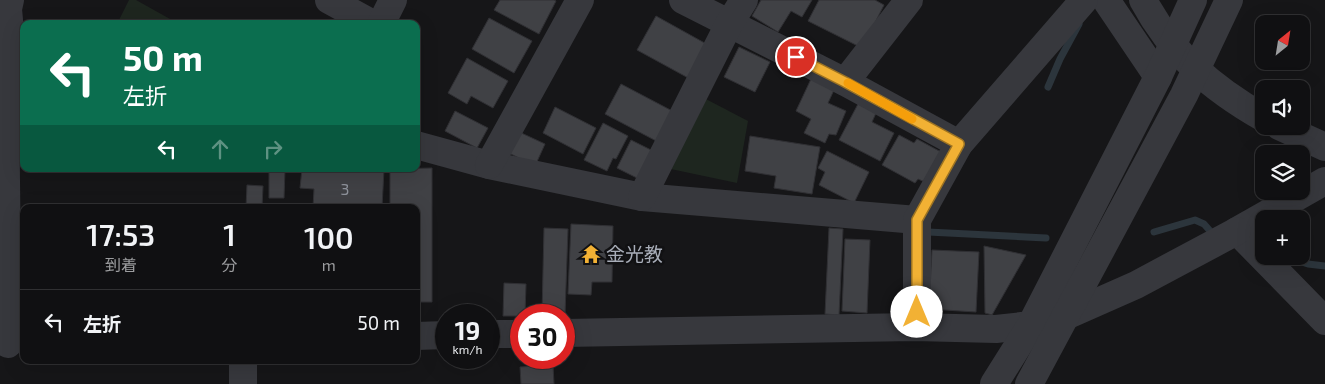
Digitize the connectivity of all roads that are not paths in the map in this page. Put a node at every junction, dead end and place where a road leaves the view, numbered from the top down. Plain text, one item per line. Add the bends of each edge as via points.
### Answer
1 (10, 0) edge
2 (329, 0) edge
3 (393, 0) edge
4 (580, 0) edge
5 (683, 0) edge
6 (744, 0) edge
7 (908, 0) edge
8 (1084, 0) edge
9 (1106, 0) edge
10 (1143, 0) edge
11 (1193, 0) edge
12 (1229, 0) edge
13 (366, 20) edge
14 (383, 20) edge
15 (729, 24) junction
16 (17, 45) edge
17 (1171, 45) junction
18 (1195, 70) junction
19 (1158, 77) junction
20 (845, 82) junction
21 (2, 99) edge
22 (1255, 112) edge
23 (1299, 135) edge
24 (959, 144) junction
25 (420, 146) edge
26 (1325, 147) edge
27 (489, 165) junction
28 (1325, 182) edge
29 (642, 197) junction
30 (917, 220) junction
31 (1237, 231) junction
32 (1064, 317) junction
33 (1325, 320) edge
34 (1030, 325) junction
35 (915, 326) junction
36 (575, 333) edge
37 (435, 335) edge
38 (420, 336) edge
39 (11, 344) edge
40 (243, 364) edge
41 (242, 384) edge
42 (994, 384) edge
43 (1029, 384) edge

1 - 16 street via 8,9
2 - 13 street
3 - 14 street
4 - 27 street
5 - 15 street
6 - 15 street
7 - 20 street
8 - 24 street
9 - 19 street
10 - 17 street
11 - 17 street
12 - 18 street
15 - 20 street
15 - 29 street
16 - 21 street
17 - 18 street
17 - 19 street
18 - 22 street via 1213,86
18 - 32 street
19 - 34 street
20 - 24 street
21 - 39 street
23 - 26 street
24 - 30 street
25 - 27 street
27 - 29 street
28 - 31 street
29 - 30 street
30 - 35 street
31 - 32 street via 1136,285
31 - 33 street
32 - 34 street
32 - 43 street
34 - 35 street via 996,329
34 - 42 street
35 - 36 street
37 - 38 street
40 - 41 street

